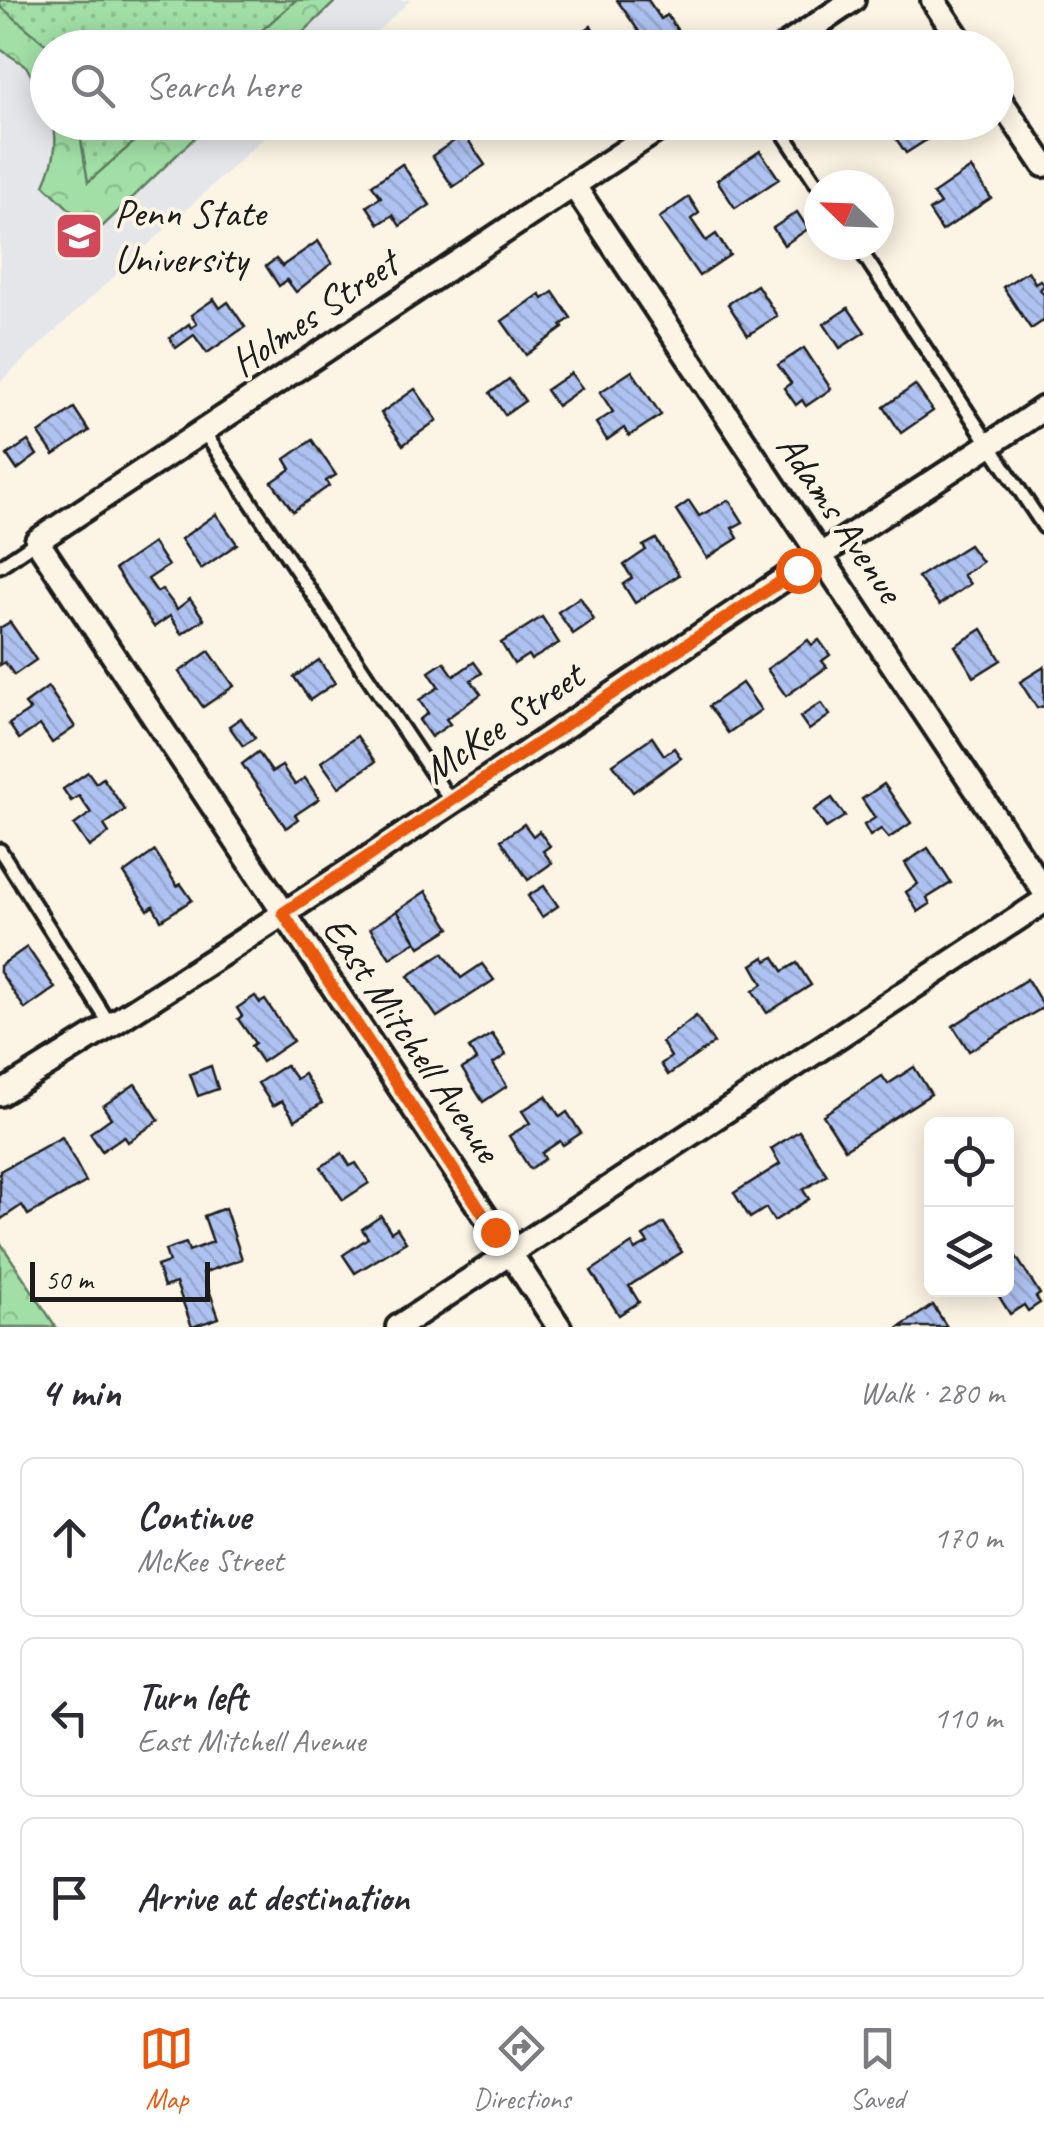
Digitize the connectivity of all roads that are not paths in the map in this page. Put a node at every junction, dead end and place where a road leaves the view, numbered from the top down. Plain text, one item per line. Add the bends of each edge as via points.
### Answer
1 (853, 0) edge
2 (933, 0) edge
3 (809, 30) edge
4 (953, 30) edge
5 (1014, 121) edge
6 (642, 140) edge
7 (788, 140) edge
8 (1044, 165) edge
9 (808, 170) edge
10 (574, 186) junction
11 (868, 260) edge
12 (1044, 408) edge
13 (204, 432) junction
14 (990, 445) junction
15 (1044, 528) edge
16 (37, 542) junction
17 (820, 554) junction
18 (0, 566) edge
19 (452, 802) junction
20 (0, 850) edge
21 (1044, 891) edge
22 (1044, 901) edge
23 (283, 913) junction
24 (111, 1026) junction
25 (0, 1094) edge
26 (508, 1253) junction
27 (398, 1327) edge
28 (559, 1327) edge

1 - 3 street
2 - 4 street
5 - 8 street
6 - 10 street, Holmes Street
7 - 9 lane
10 - 13 street, Holmes Street
10 - 17 street, Adams Avenue
11 - 14 lane
12 - 14 street, McKee Street
13 - 16 street, Holmes Street
13 - 19 lane
14 - 15 lane
14 - 17 street, McKee Street
16 - 18 lane, Holmes Street
16 - 23 street, East Mitchell Avenue
17 - 19 street, McKee Street
17 - 21 street, Adams Avenue
19 - 23 street, McKee Street
20 - 24 lane
22 - 26 street
23 - 24 street, McKee Street
23 - 26 street, East Mitchell Avenue
24 - 25 street, McKee Street
26 - 27 street
26 - 28 street, East Mitchell Avenue

